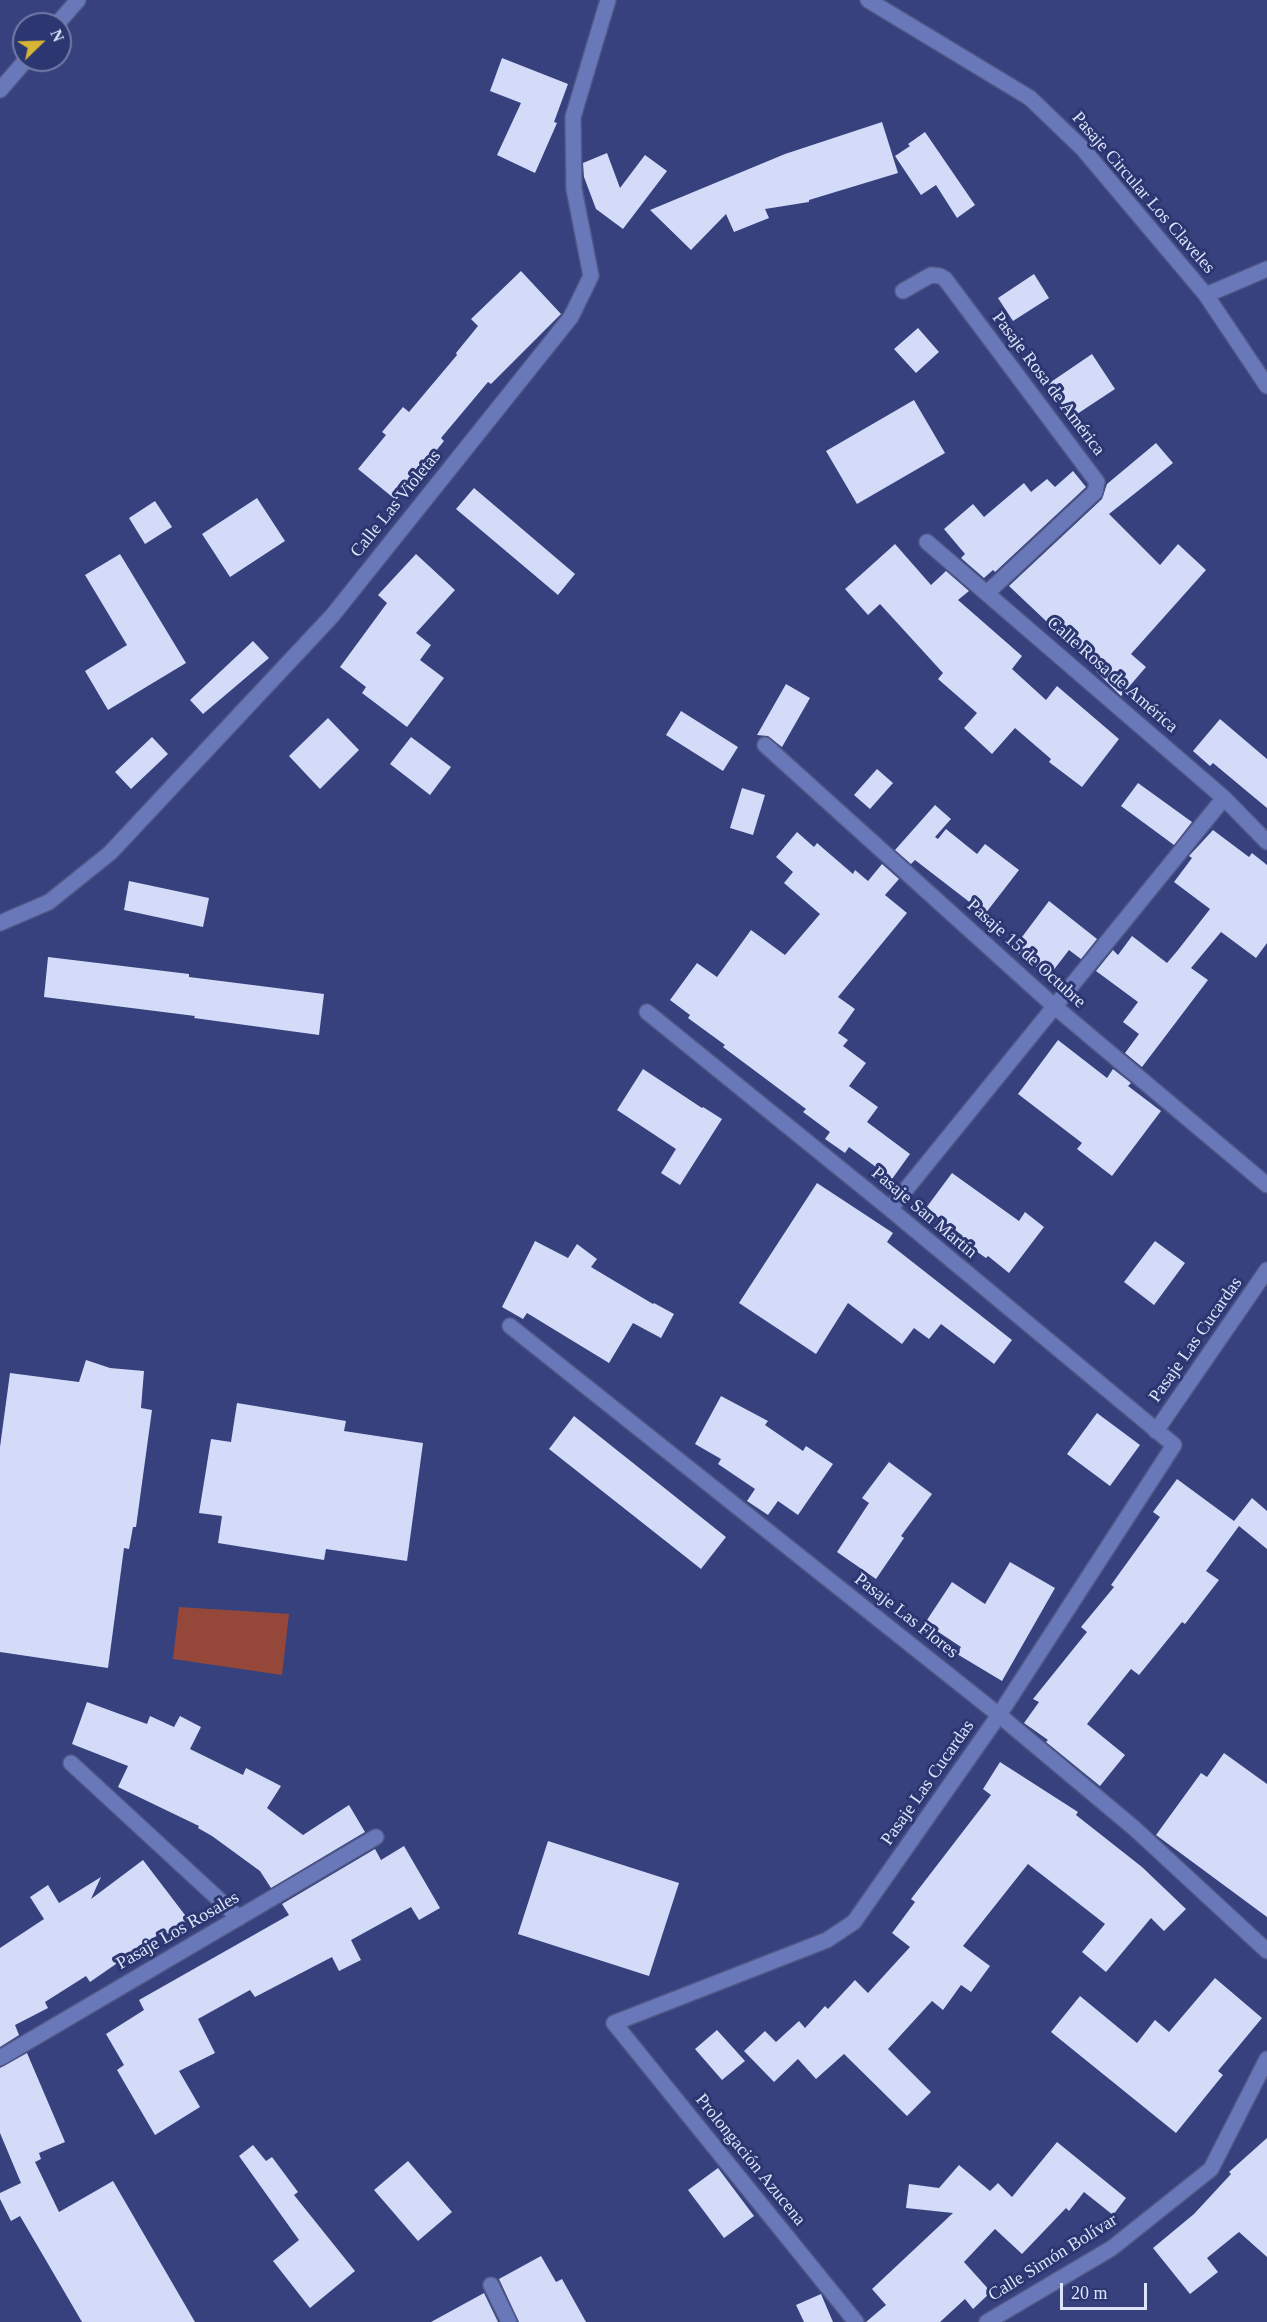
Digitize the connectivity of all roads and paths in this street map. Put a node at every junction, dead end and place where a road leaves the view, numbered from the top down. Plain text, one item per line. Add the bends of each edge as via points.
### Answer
1 (78, 0) edge
2 (608, 0) edge
3 (868, 0) edge
4 (68, 12) edge
5 (16, 72) edge
6 (0, 90) edge
7 (1267, 270) edge
8 (903, 291) dead end
9 (1206, 295) junction
10 (1267, 386) edge
11 (927, 542) dead end
12 (987, 593) junction
13 (765, 744) dead end
14 (1224, 798) junction
15 (1267, 842) edge
16 (0, 923) edge
17 (1054, 1006) junction
18 (647, 1012) dead end
19 (1267, 1185) edge
20 (890, 1209) junction
21 (1267, 1270) edge
22 (510, 1326) dead end
23 (1156, 1431) junction
24 (1174, 1446) joint
25 (999, 1715) junction
26 (70, 1763) dead end
27 (376, 1837) dead end
28 (239, 1918) junction
29 (1267, 1951) edge
30 (614, 2023) joint
31 (0, 2058) edge
32 (1267, 2059) edge
33 (491, 2285) dead end
34 (509, 2322) edge
35 (856, 2322) edge
36 (987, 2322) edge

1 - 4 street
2 - 16 street, Calle Las Violetas via 573,117 573,189 591,276 571,317 332,616 118,845 49,902
3 - 9 street, Pasaje Circular Los Claveles via 1030,98 1082,148
5 - 6 street
7 - 9 street
8 - 12 street, Pasaje Rosa de América via 931,275 945,279 1097,482 1095,492
9 - 10 street, Pasaje Circular Los Claveles
11 - 12 street, Calle Rosa de América
12 - 14 street, Calle Rosa de América
13 - 17 street, Pasaje 15 de Octubre
14 - 15 street, Calle Rosa de América
14 - 17 street
17 - 19 street, Pasaje 15 de Octubre
17 - 20 street
18 - 20 street, Pasaje San Martín
20 - 23 street, Pasaje San Martín
21 - 23 street, Pasaje Las Cucardas
22 - 25 street, Pasaje Las Flores
23 - 24 street, Pasaje San Martín
24 - 25 street, Pasaje Las Cucardas
25 - 29 street, Pasaje Las Flores via 1134,1828
25 - 30 street, Pasaje Las Cucardas via 854,1922 827,1940
26 - 28 street
27 - 28 street, Pasaje Los Rosales
28 - 31 street, Pasaje Los Rosales
30 - 35 street, Prolongación Azucena
32 - 36 street, Calle Simón Bolívar via 1211,2169 1112,2248
33 - 34 street

